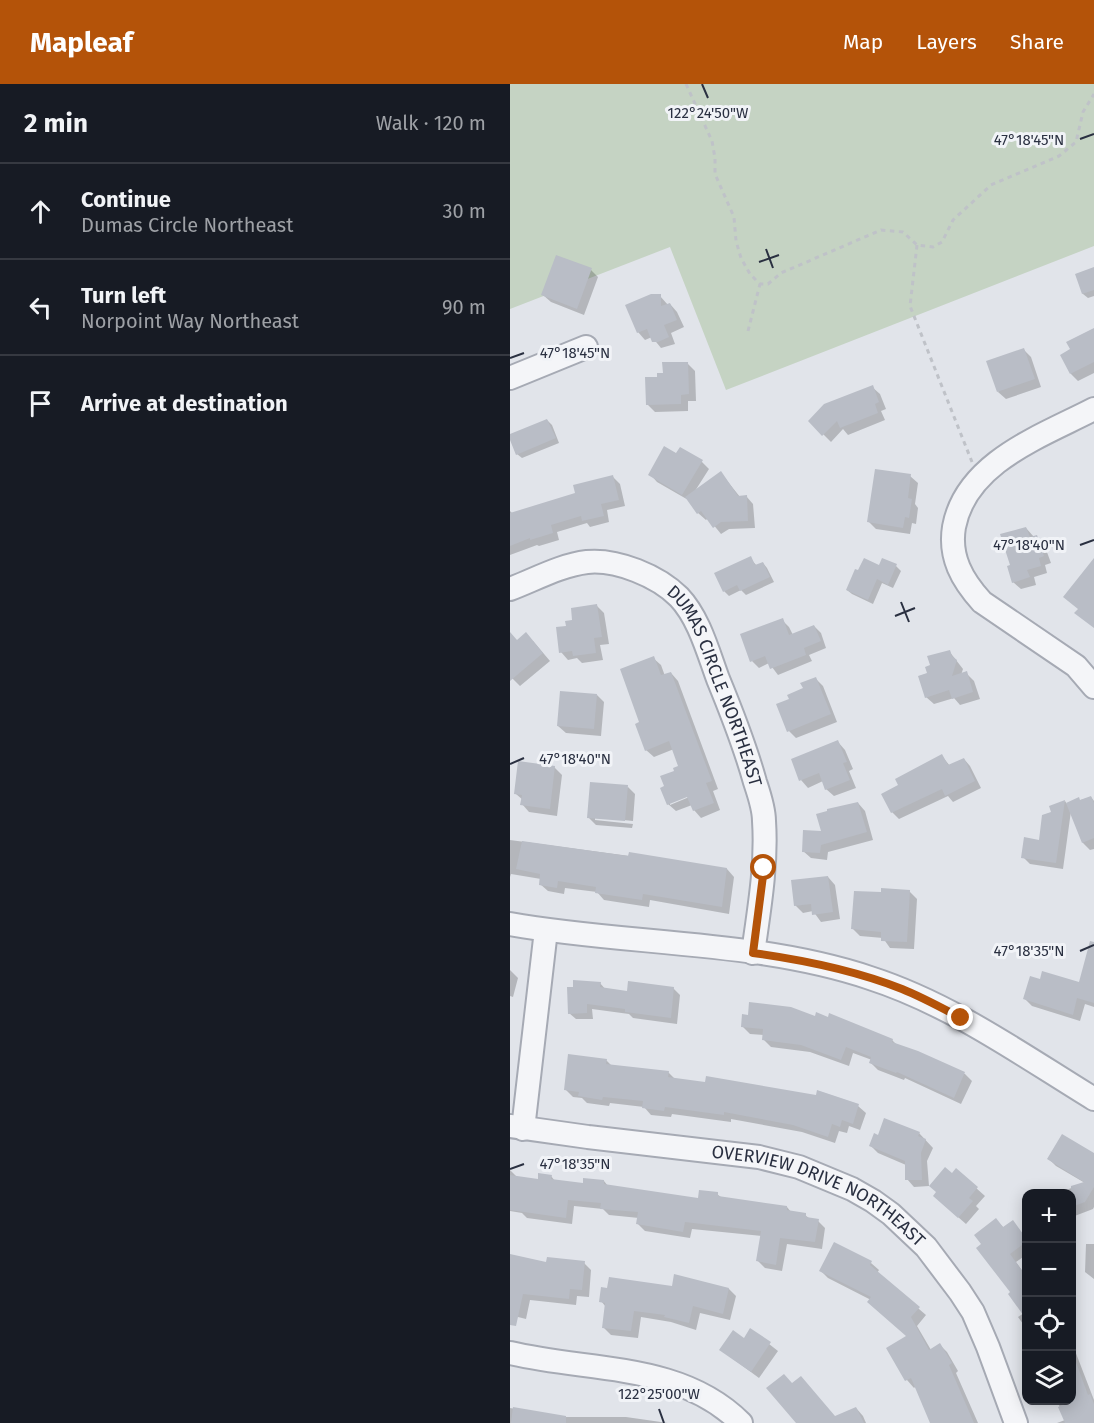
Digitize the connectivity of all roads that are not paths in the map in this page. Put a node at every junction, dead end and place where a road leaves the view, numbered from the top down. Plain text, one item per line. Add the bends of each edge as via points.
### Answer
1 (586, 347) dead end
2 (510, 378) edge
3 (1094, 409) edge
4 (510, 589) edge
5 (1094, 687) edge
6 (510, 924) edge
7 (546, 930) junction
8 (753, 953) junction
9 (1093, 1092) edge
10 (517, 1127) edge
11 (510, 1353) edge
12 (741, 1423) edge
13 (1016, 1423) edge

1 - 2 street
3 - 5 street via 1022,446 979,479 960,505 952,546 959,571 982,602 1076,666
4 - 8 street, DUMAS CIRCLE NORTHEAST via 569,566 605,563 627,567 659,581 687,608 745,748 765,820 764,868
6 - 7 street
7 - 8 street
7 - 10 street
8 - 9 street via 844,970 904,990
10 - 13 street, OVERVIEW DRIVE NORTHEAST via 759,1157 799,1167 873,1201 926,1247 973,1312
11 - 12 street via 678,1383 708,1397

